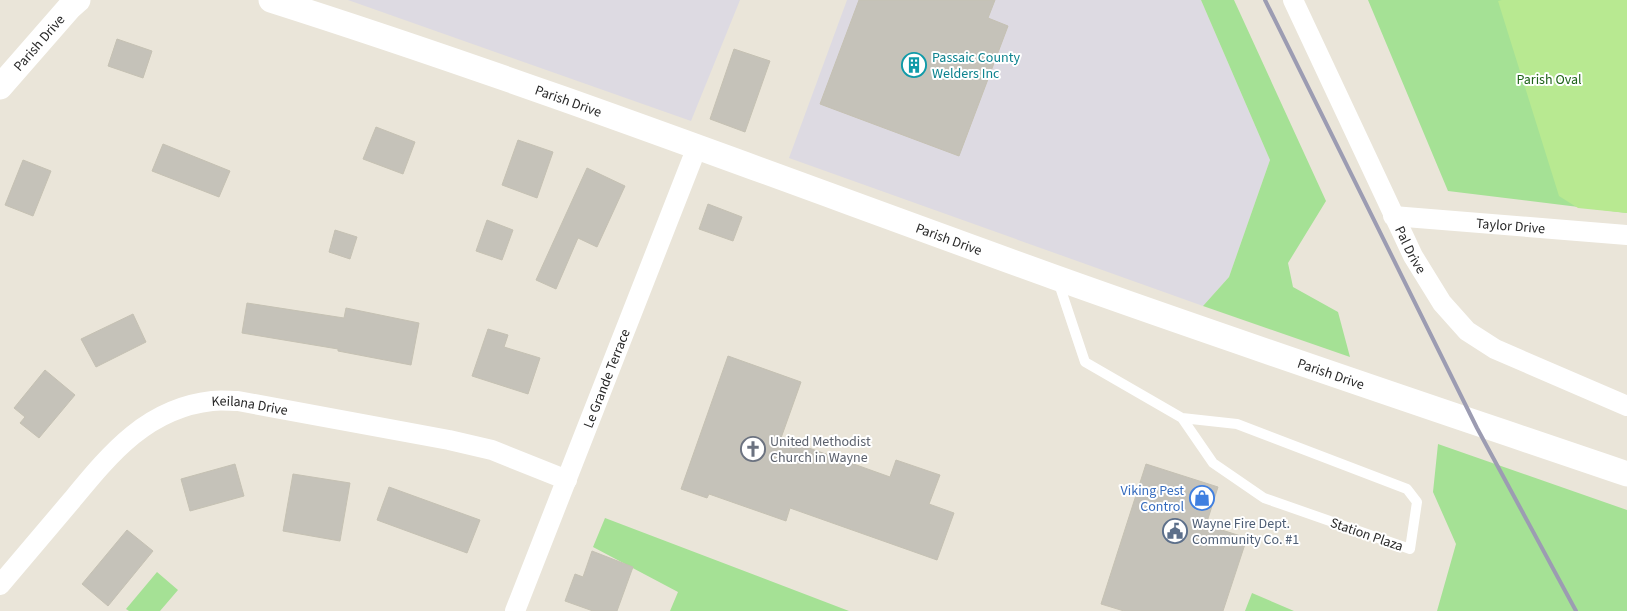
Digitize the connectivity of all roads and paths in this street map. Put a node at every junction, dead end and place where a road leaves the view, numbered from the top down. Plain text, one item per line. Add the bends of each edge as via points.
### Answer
1 (78, 0) edge
2 (271, 0) edge
3 (1293, 0) edge
4 (0, 87) edge
5 (697, 146) junction
6 (1393, 216) junction
7 (1627, 235) edge
8 (1057, 278) junction
9 (1627, 406) edge
10 (1182, 418) junction
11 (1627, 474) edge
12 (567, 480) junction
13 (0, 585) edge
14 (515, 611) edge

1 - 4 street, Parish Drive
2 - 5 street, Parish Drive via 397,40
3 - 6 street, Pal Drive
5 - 8 street, Parish Drive
5 - 12 street, Le Grande Terrace
6 - 7 street, Taylor Drive
6 - 9 street, Pal Drive via 1412,256 1442,303 1467,331 1495,349
8 - 10 lane, Station Plaza via 1086,362
8 - 11 street, Parish Drive
10 - 10 lane, Station Plaza via 1237,424 1407,490 1417,502 1410,549 1264,498 1213,463
12 - 13 street, Keilana Drive via 492,450 449,440 238,401 212,401 158,418 132,435 109,456
12 - 14 street, Le Grande Terrace

